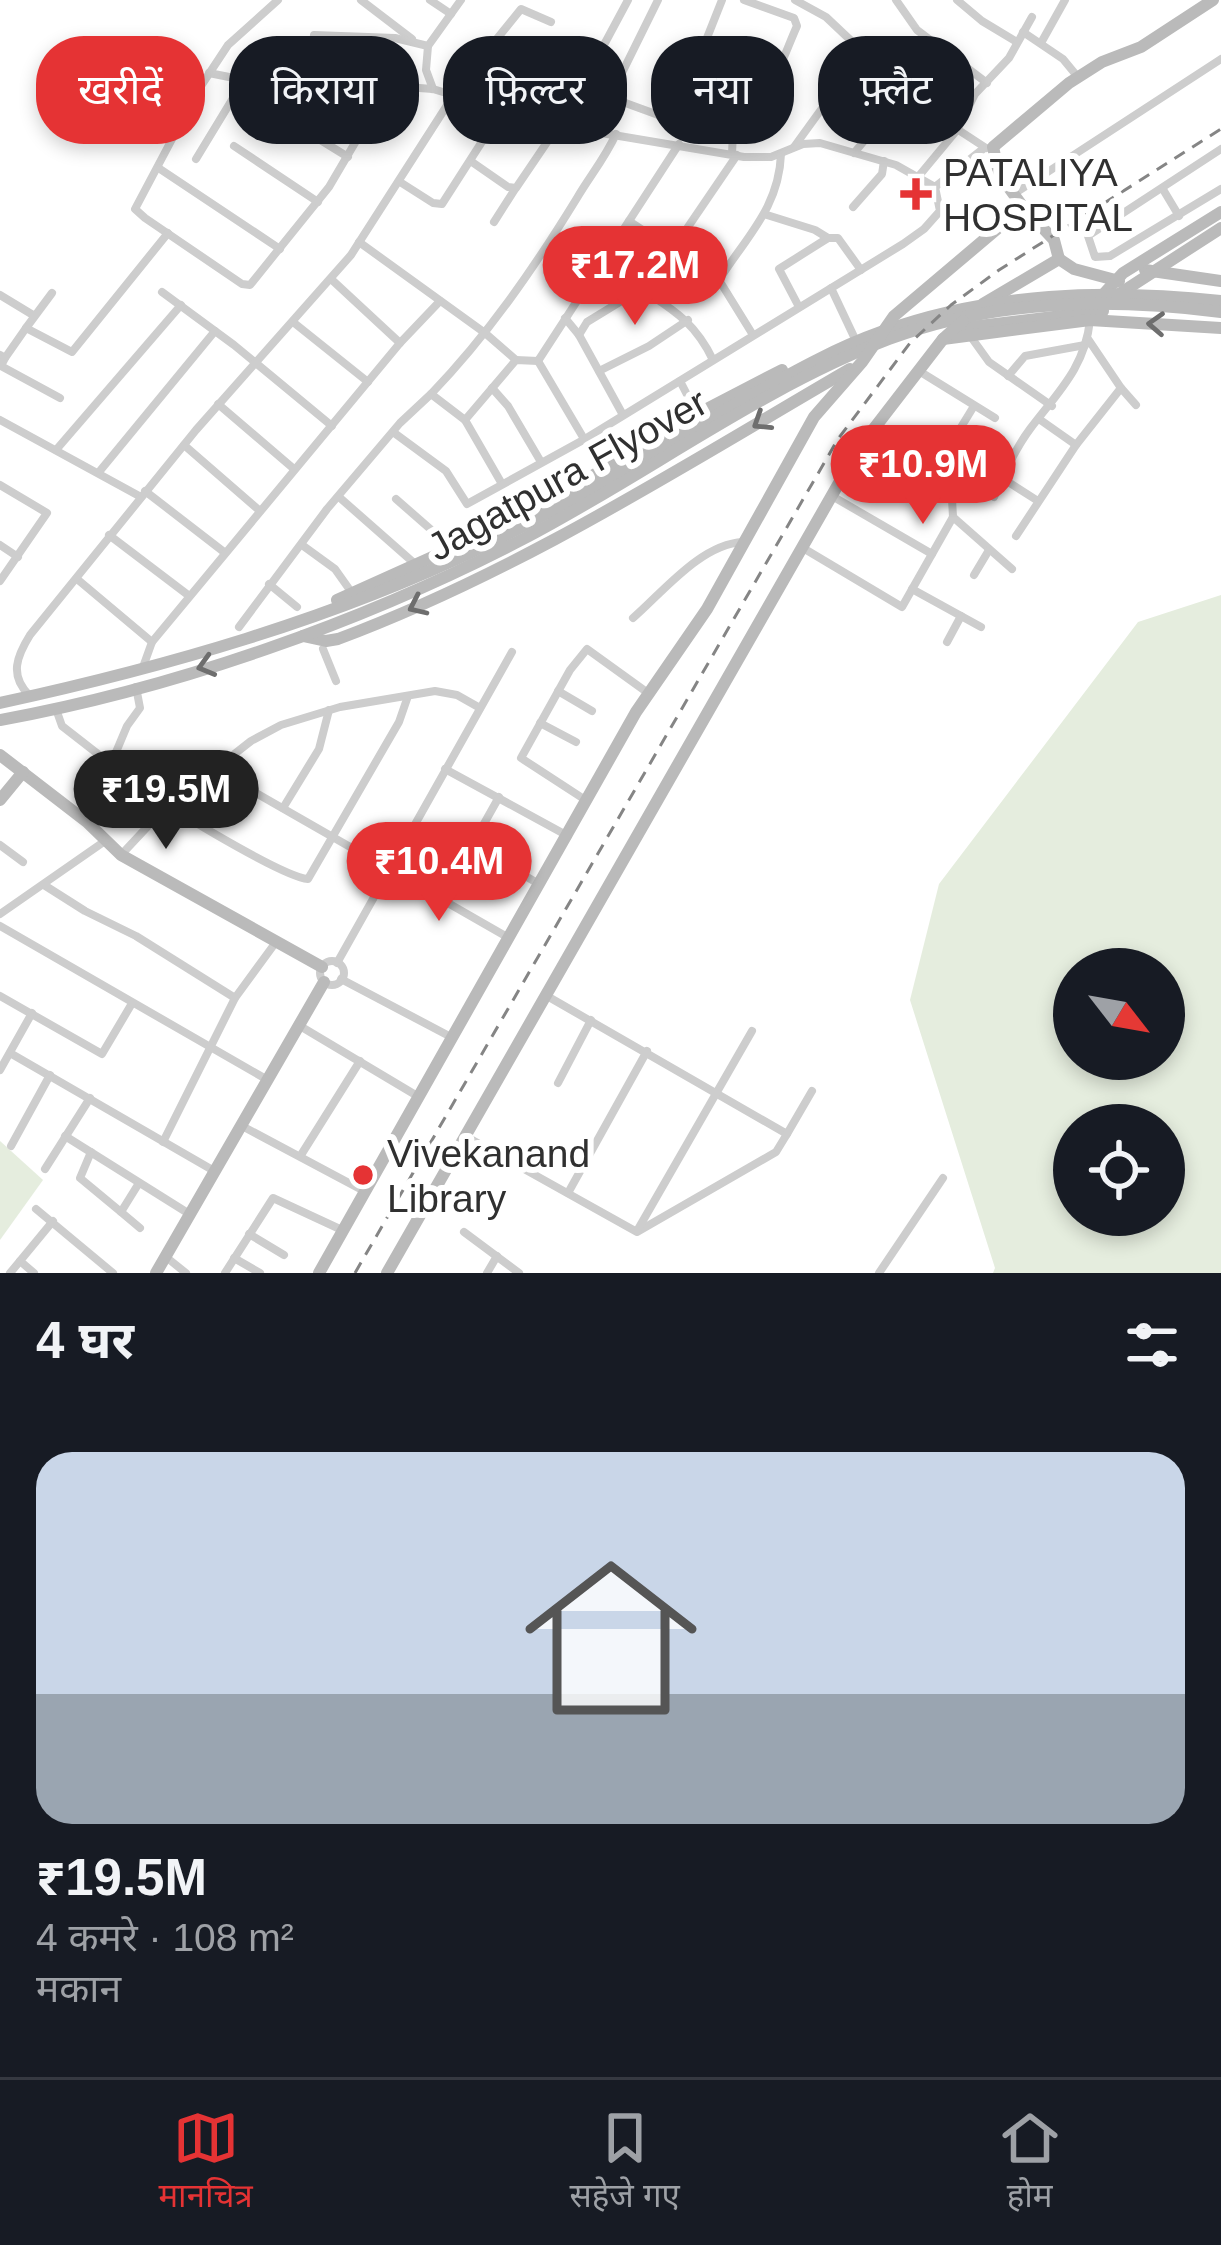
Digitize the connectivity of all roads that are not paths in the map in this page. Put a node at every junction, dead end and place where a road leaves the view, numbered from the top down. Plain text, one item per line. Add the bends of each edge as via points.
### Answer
1 (278, 0) edge
2 (361, 0) edge
3 (430, 0) edge
4 (461, 0) edge
5 (628, 0) edge
6 (658, 0) edge
7 (722, 0) edge
8 (745, 0) edge
9 (795, 0) edge
10 (896, 0) edge
11 (957, 0) edge
12 (1065, 0) edge
13 (1213, 0) edge
14 (813, 4) edge
15 (451, 14) junction
16 (1032, 16) dead end
17 (551, 22) dead end
18 (408, 36) edge
19 (499, 36) edge
20 (608, 36) edge
21 (708, 36) edge
22 (793, 36) edge
23 (847, 36) edge
24 (1020, 37) junction
25 (419, 42) edge
26 (1041, 44) junction
27 (428, 46) junction
28 (1221, 59) edge
29 (209, 73) junction
30 (229, 77) edge
31 (1078, 77) junction
32 (987, 83) junction
33 (419, 88) edge
34 (433, 89) junction
35 (443, 93) edge
36 (974, 96) edge
37 (229, 105) edge
38 (651, 113) edge
39 (818, 114) edge
40 (443, 116) edge
41 (974, 140) edge
42 (327, 144) edge
43 (356, 144) edge
44 (482, 144) edge
45 (546, 144) edge
46 (612, 144) edge
47 (679, 144) joint
48 (734, 144) edge
49 (861, 144) edge
50 (945, 144) edge
51 (234, 146) dead end
52 (988, 148) junction
53 (1221, 149) edge
54 (792, 150) junction
55 (854, 153) junction
56 (781, 154) junction
57 (734, 155) junction
58 (348, 157) junction
59 (196, 159) dead end
60 (884, 161) junction
61 (472, 162) junction
62 (160, 169) junction
63 (918, 177) junction
64 (400, 182) junction
65 (935, 187) junction
66 (515, 188) junction
67 (1221, 189) edge
68 (1020, 190) dead end
69 (1164, 191) dead end
70 (317, 202) junction
71 (853, 207) dead end
72 (1023, 207) junction
73 (1221, 212) edge
74 (765, 214) junction
75 (1179, 216) junction
76 (629, 221) junction
77 (494, 222) dead end
78 (1221, 228) edge
79 (168, 233) junction
80 (828, 238) junction
81 (359, 242) junction
82 (280, 249) junction
83 (674, 249) junction
84 (605, 257) junction
85 (1059, 259) junction
86 (1142, 268) junction
87 (861, 270) junction
88 (331, 279) junction
89 (719, 280) junction
90 (1114, 280) junction
91 (1221, 281) edge
92 (1131, 283) junction
93 (831, 288) junction
94 (640, 289) junction
95 (161, 292) dead end
96 (52, 293) dead end
97 (0, 295) edge
98 (440, 301) junction
99 (1221, 301) edge
100 (181, 305) junction
101 (799, 308) junction
102 (1221, 312) edge
103 (33, 315) junction
104 (893, 316) junction
105 (1096, 316) junction
106 (565, 318) junction
107 (688, 320) junction
108 (293, 322) junction
109 (26, 328) junction
110 (1221, 328) edge
111 (215, 331) junction
112 (485, 333) junction
113 (579, 335) junction
114 (753, 336) junction
115 (854, 336) junction
116 (971, 337) junction
117 (944, 339) junction
118 (1087, 342) junction
119 (400, 343) junction
120 (516, 360) junction
121 (712, 360) junction
122 (1, 361) edge
123 (538, 361) junction
124 (255, 362) junction
125 (862, 362) junction
126 (599, 371) junction
127 (919, 371) junction
128 (1008, 376) junction
129 (680, 381) junction
130 (368, 382) junction
131 (492, 388) junction
132 (1121, 388) junction
133 (431, 394) junction
134 (60, 398) dead end
135 (218, 404) junction
136 (1136, 405) dead end
137 (974, 406) junction
138 (1052, 406) junction
139 (697, 414) junction
140 (623, 415) junction
141 (995, 418) dead end
142 (1039, 419) junction
143 (0, 420) edge
144 (465, 420) junction
145 (332, 426) junction
146 (392, 432) junction
147 (585, 439) junction
148 (184, 445) junction
149 (1076, 445) junction
150 (859, 448) junction
151 (56, 450) junction
152 (541, 461) junction
153 (294, 469) junction
154 (603, 471) junction
155 (99, 472) junction
156 (1002, 478) junction
157 (928, 482) junction
158 (502, 484) junction
159 (0, 485) edge
160 (143, 494) junction
161 (339, 496) junction
162 (832, 496) junction
163 (994, 497) dead end
164 (396, 499) dead end
165 (1038, 501) junction
166 (260, 511) junction
167 (953, 517) junction
168 (110, 535) junction
169 (1016, 536) dead end
170 (745, 542) junction
171 (0, 545) edge
172 (302, 545) junction
173 (453, 548) junction
174 (802, 548) junction
175 (989, 550) junction
176 (224, 552) junction
177 (932, 554) junction
178 (18, 557) junction
179 (417, 566) junction
180 (1012, 569) dead end
181 (974, 575) dead end
182 (77, 579) junction
183 (0, 581) edge
184 (269, 584) junction
185 (408, 587) junction
186 (912, 589) junction
187 (188, 595) junction
188 (354, 603) junction
189 (297, 607) dead end
190 (961, 616) junction
191 (633, 618) dead end
192 (239, 627) dead end
193 (980, 627) dead end
194 (353, 633) junction
195 (302, 635) junction
196 (152, 642) junction
197 (947, 642) dead end
198 (323, 649) dead end
199 (512, 652) dead end
200 (143, 667) junction
201 (336, 681) dead end
202 (136, 687) junction
203 (558, 691) junction
204 (649, 694) junction
205 (409, 695) junction
206 (30, 696) junction
207 (0, 703) edge
208 (480, 708) junction
209 (56, 709) junction
210 (329, 710) junction
211 (592, 711) dead end
212 (0, 720) edge
213 (540, 723) junction
214 (576, 742) dead end
215 (0, 755) edge
216 (112, 765) junction
217 (445, 769) junction
218 (215, 770) junction
219 (22, 772) junction
220 (499, 797) junction
221 (0, 800) edge
222 (586, 801) junction
223 (169, 805) junction
224 (283, 808) junction
225 (86, 822) junction
226 (568, 836) junction
227 (330, 837) junction
228 (105, 841) junction
229 (0, 845) edge
230 (121, 855) junction
231 (23, 862) dead end
232 (388, 872) junction
233 (44, 884) junction
234 (539, 884) junction
235 (0, 914) edge
236 (0, 926) edge
237 (510, 938) junction
238 (276, 942) junction
239 (337, 962) junction
240 (322, 967) junction
241 (341, 979) junction
242 (324, 982) junction
243 (0, 996) edge
244 (545, 996) junction
245 (235, 998) junction
246 (131, 1005) junction
247 (32, 1013) junction
248 (591, 1020) junction
249 (299, 1025) junction
250 (752, 1030) dead end
251 (452, 1037) junction
252 (211, 1050) junction
253 (646, 1051) junction
254 (10, 1053) junction
255 (360, 1061) junction
256 (0, 1070) edge
257 (50, 1075) junction
258 (266, 1079) junction
259 (557, 1083) dead end
260 (812, 1091) dead end
261 (716, 1093) junction
262 (419, 1096) junction
263 (90, 1098) junction
264 (241, 1126) junction
265 (787, 1134) junction
266 (65, 1136) junction
267 (465, 1136) junction
268 (163, 1142) junction
269 (11, 1146) dead end
270 (91, 1152) junction
271 (301, 1155) junction
272 (45, 1169) dead end
273 (216, 1172) junction
274 (943, 1178) dead end
275 (139, 1184) junction
276 (364, 1191) junction
277 (568, 1193) junction
278 (36, 1209) dead end
279 (121, 1213) junction
280 (191, 1215) junction
281 (53, 1222) junction
282 (140, 1228) dead end
283 (342, 1230) junction
284 (464, 1232) dead end
285 (637, 1232) junction
286 (249, 1234) junction
287 (284, 1255) dead end
288 (497, 1256) junction
289 (166, 1258) junction
290 (234, 1258) junction
291 (20, 1261) junction
292 (10, 1273) edge
293 (34, 1273) edge
294 (113, 1273) edge
295 (156, 1273) edge
296 (186, 1273) edge
297 (225, 1273) edge
298 (260, 1273) edge
299 (319, 1273) edge
300 (387, 1273) edge
301 (487, 1273) edge
302 (519, 1273) edge
303 (878, 1273) edge

1 - 29 street
2 - 18 street
3 - 15 street
4 - 15 street
5 - 20 street
6 - 38 street via 616,95
7 - 21 street
8 - 22 street via 794,18
9 - 14 street
10 - 32 street via 917,30
11 - 24 street
12 - 26 street
13 - 31 main road
14 - 23 street
15 - 27 street
16 - 24 street
17 - 19 street via 521,9
24 - 26 street
24 - 32 street
25 - 27 street
26 - 31 street
27 - 34 street
28 - 68 street
29 - 30 street
29 - 62 street
31 - 52 main road
32 - 36 street
33 - 34 street
34 - 35 street
37 - 59 street
39 - 54 street
40 - 64 street
41 - 52 street
42 - 58 street
43 - 58 street
44 - 61 street
45 - 66 street
46 - 112 street
47 - 57 street
47 - 76 street
48 - 57 street
49 - 55 street
50 - 63 street
51 - 70 street
52 - 65 street
52 - 72 main road
53 - 75 street via 1088,236 1095,257
54 - 55 street via 820,143
54 - 56 street
55 - 60 street
56 - 57 street
56 - 74 street
57 - 83 street
58 - 70 street
60 - 63 street
60 - 71 street
61 - 64 street via 438,206
61 - 66 street
62 - 79 street via 135,209
62 - 82 street
63 - 65 street
64 - 81 street
65 - 87 street via 940,211 924,229
66 - 77 street
67 - 75 street
69 - 75 street
70 - 82 street
72 - 85 main road via 1054,240
72 - 104 main road
73 - 86 main road
74 - 80 street
74 - 89 street
76 - 83 street
76 - 84 street
78 - 86 main road
79 - 82 street via 246,286
79 - 109 street via 72,352
80 - 87 street via 838,238
80 - 101 street via 779,269
81 - 88 street
81 - 98 street
83 - 89 street
84 - 94 street
84 - 106 street
85 - 90 main road
85 - 117 main road via 993,295
86 - 90 main road
86 - 91 main road
86 - 92 main road
87 - 93 street
88 - 108 street
88 - 119 street
89 - 114 street
90 - 92 main road
90 - 105 main road
92 - 105 main road
93 - 101 street
93 - 115 street
94 - 107 street
94 - 113 street
95 - 100 street
96 - 103 street
97 - 103 street
98 - 112 street
98 - 119 street
99 - 185 main road, Jagatpura Flyover via 1138,293 1014,298 880,332
100 - 111 street
100 - 151 street
101 - 114 street
102 - 185 main road, Jagatpura Flyover via 1058,304 970,316 893,338 780,391 526,538
103 - 109 street
104 - 115 main road
104 - 125 main road
110 -> 105 main road
105 - 116 main road
105 - 117 main road via 971,327
105 - 118 street
106 - 113 street
106 - 123 street
107 - 121 street
107 - 126 street
108 - 124 street
108 - 130 street
109 - 122 street
111 - 124 street
111 - 155 street
112 - 120 street
112 - 133 street
113 - 126 street
114 - 121 street
115 - 125 street
115 - 139 main road
116 - 117 main road
116 - 128 street
117 - 127 main road
118 - 128 street via 1024,356
118 - 132 street
118 - 138 street
119 - 130 street
120 - 123 street
120 - 131 street
121 - 129 street
122 - 134 street
123 - 147 street
124 - 135 street
124 - 145 street
125 - 170 main road via 814,417
125 -> 194 main road via 603,514
126 - 140 street
127 - 137 street
127 - 150 main road
128 - 138 street
129 - 139 street
129 - 140 street
130 - 145 street
131 - 144 street
131 - 152 street
132 - 136 street
132 - 149 street
133 - 144 street
133 - 146 street
135 - 148 street
135 - 153 street
137 - 141 street
137 - 157 street
138 - 142 street
139 - 154 main road
140 - 147 street
142 - 149 street
142 - 156 street
143 - 151 street
144 - 158 street
145 - 153 street
146 - 158 street via 446,471 467,504
146 - 161 street
147 - 152 street
147 - 154 street
148 - 160 street
148 - 166 street
149 - 165 street
150 - 157 street
150 - 162 main road
151 - 155 street
152 - 158 street
153 - 166 street
154 - 173 main road
155 - 160 street
156 - 163 street
156 - 165 street
157 - 167 street via 952,499
159 - 178 street via 46,513
160 - 168 street
160 - 176 street
161 - 172 street
161 - 179 street
162 - 174 main road
162 - 177 street
164 - 173 street
165 - 169 street
166 - 176 street
167 - 175 street
167 - 177 street
168 - 182 street
168 - 187 street
170 - 191 street via 704,556
170 - 204 main road
171 - 178 street
172 - 184 street
172 - 188 street via 335,569
173 - 179 main road
174 - 186 street via 902,607
174 - 244 main road
175 - 180 street
175 - 181 street
176 - 187 street
177 - 186 street
178 - 183 street
179 - 188 main road
182 - 196 street
182 - 206 street via 18,655 19,685
184 - 189 street
184 - 192 street
185 - 188 main road, Jagatpura Flyover
186 - 190 street
187 - 196 street
188 - 194 main road
188 - 195 main road
188 - 200 main road
190 - 193 street
190 - 197 street
194 - 195 main road via 326,641
195 -> 202 main road
196 - 200 street
198 - 201 street
199 - 208 street
200 - 206 main road
202 - 209 main road
202 - 216 street via 140,708
203 - 204 street via 587,649
203 - 211 street
203 - 213 street
204 - 222 main road
205 - 208 street via 457,695
205 - 210 street
205 - 227 street
206 - 207 main road
208 - 217 street
209 - 212 main road
209 - 216 street via 62,726
210 - 218 street via 281,724
210 - 224 street via 319,749
213 - 214 street
213 - 222 street via 521,758
215 - 219 main road
216 - 225 street
217 - 220 street
217 - 232 street
218 - 223 street
218 - 224 street
219 - 221 main road
219 - 225 main road
220 - 226 street
220 - 234 street via 472,845
222 - 226 main road
223 - 227 street via 302,880
223 - 230 street
224 - 227 street
225 - 228 main road
226 - 234 main road
227 - 232 street
228 - 230 main road
228 - 233 street
229 - 231 street
230 - 238 main road
232 - 237 street
232 - 239 street
233 - 235 street
233 - 245 street
234 - 237 main road
236 - 246 street
237 - 251 main road
238 - 240 main road
238 - 245 street
239 - 240 street
239 - 241 street
240 - 242 street
241 - 242 street
241 - 251 street
242 - 249 main road
243 - 247 street
244 - 248 street
244 - 267 main road
245 - 252 street
246 - 247 street via 102,1054
246 - 252 street
247 - 254 street
248 - 253 street
248 - 259 street
249 - 255 street
249 - 258 main road
250 - 261 street
251 - 262 main road
252 - 258 street
252 - 268 street
253 - 261 street
253 - 277 street
254 - 256 street
254 - 257 street
255 - 262 street
255 - 271 street
257 - 263 street
257 - 269 street
258 - 264 main road
260 - 265 street
261 - 265 street
261 - 285 street
262 - 276 main road
263 - 266 street
263 - 268 street
264 - 271 street
264 - 273 main road
265 - 285 street via 776,1152
266 - 270 street
266 - 272 street
267 - 277 street
267 - 300 main road
268 - 273 street
270 - 275 street
270 - 279 street via 80,1178
271 - 276 street
273 - 280 main road
274 - 303 street
275 - 279 street
275 - 280 street
276 - 283 main road
277 - 285 street
278 - 281 street
279 - 282 street
280 - 289 main road
281 - 291 street
281 - 294 street
283 - 286 street via 273,1198
283 - 299 main road
284 - 288 street
286 - 287 street
286 - 290 street
288 - 301 street
288 - 302 street
289 - 295 main road
289 - 296 street
290 - 297 street
290 - 298 street
291 - 292 street
291 - 293 street

